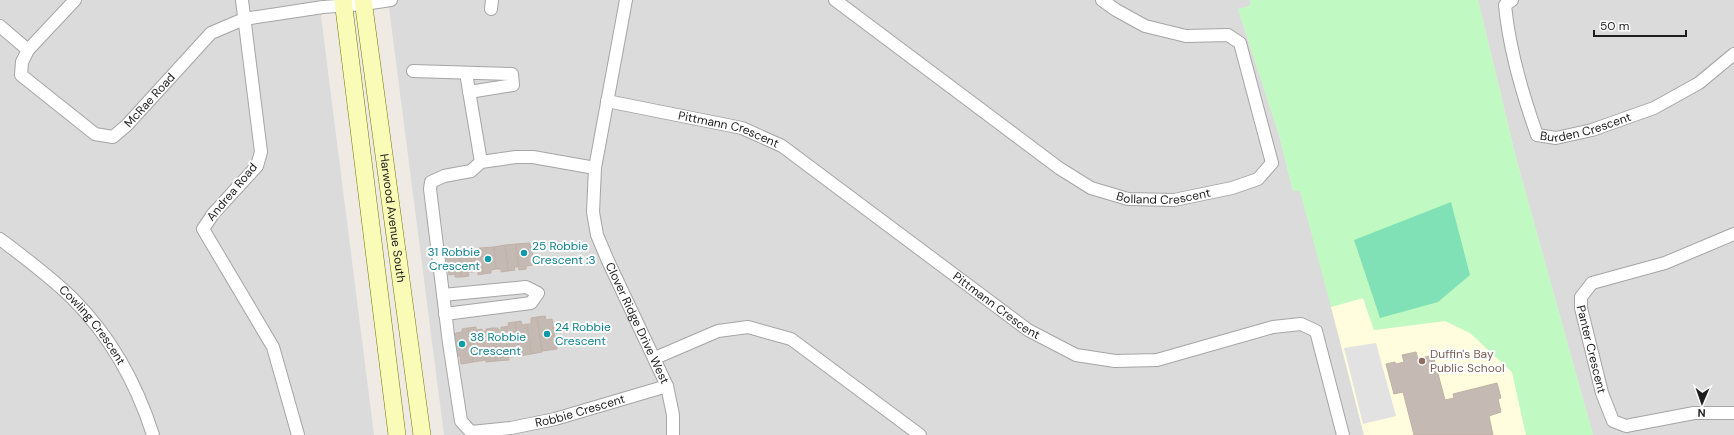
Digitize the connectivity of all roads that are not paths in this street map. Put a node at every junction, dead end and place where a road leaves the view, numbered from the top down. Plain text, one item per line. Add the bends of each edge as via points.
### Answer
1 (75, 0) edge
2 (242, 0) edge
3 (391, 0) edge
4 (626, 0) edge
5 (835, 0) edge
6 (1102, 0) edge
7 (1512, 0) edge
8 (343, 2) edge
9 (363, 2) edge
10 (244, 20) junction
11 (0, 26) edge
12 (28, 50) junction
13 (1734, 54) edge
14 (413, 71) dead end
15 (466, 73) junction
16 (468, 92) junction
17 (607, 101) junction
18 (481, 162) junction
19 (595, 168) junction
20 (1734, 234) edge
21 (0, 239) edge
22 (443, 295) junction
23 (445, 314) junction
24 (655, 358) junction
25 (667, 386) junction
26 (1734, 413) edge
27 (536, 423) junction
28 (511, 432) edge
29 (153, 435) edge
30 (298, 435) edge
31 (396, 435) edge
32 (422, 435) edge
33 (534, 435) edge
34 (673, 435) edge
35 (920, 435) edge
36 (1343, 435) edge

1 - 12 street
2 - 10 street, Andrea Road
3 - 9 street, McRae Road
4 - 17 street, Clover Ridge Drive West
5 - 6 street, Bolland Crescent via 1059,168 1091,188 1128,199 1174,200 1232,188 1258,179 1272,163 1240,43 1228,35 1186,36 1145,26
7 - 13 street, Burden Crescent via 1505,5 1507,31 1524,99 1537,135 1564,137 1654,108 1699,83
8 - 9 street, McRae Road
8 - 10 street, McRae Road
8 - 31 main road, Harwood Avenue South
9 - 32 main road, Harwood Avenue South
10 - 12 street, McRae Road via 211,33 113,137 96,134 21,76 22,62
10 - 30 street, Andrea Road via 261,152 257,166 213,214 203,229 273,347
11 - 12 street
14 - 15 street
15 - 16 street
15 - 16 street via 512,74 513,85
16 - 18 street
17 - 19 street, Clover Ridge Drive West
17 - 36 street, Pittmann Crescent via 742,128 782,146 1028,330 1076,355 1115,361 1157,360 1273,327 1301,324 1316,331
18 - 19 street, Robbie Crescent via 516,156
18 - 22 street, Robbie Crescent via 471,171 444,176 431,182
19 - 24 street, Clover Ridge Drive West via 593,212 597,235
20 - 26 street, Panter Crescent via 1666,263 1592,283 1581,297 1581,308 1602,393 1613,421 1626,426 1694,413
21 - 29 street, Cowling Crescent via 73,300 107,339 133,383
22 - 23 street, Robbie Crescent
22 - 23 street via 526,287 538,293 531,303
23 - 28 street, Robbie Crescent via 461,421 471,432
24 - 25 street, Clover Ridge Drive West
24 - 35 street via 718,331 748,327 791,339
25 - 27 street, Robbie Crescent
25 - 34 street, Clover Ridge Drive West via 673,415
27 - 28 street, Robbie Crescent
27 - 33 street

